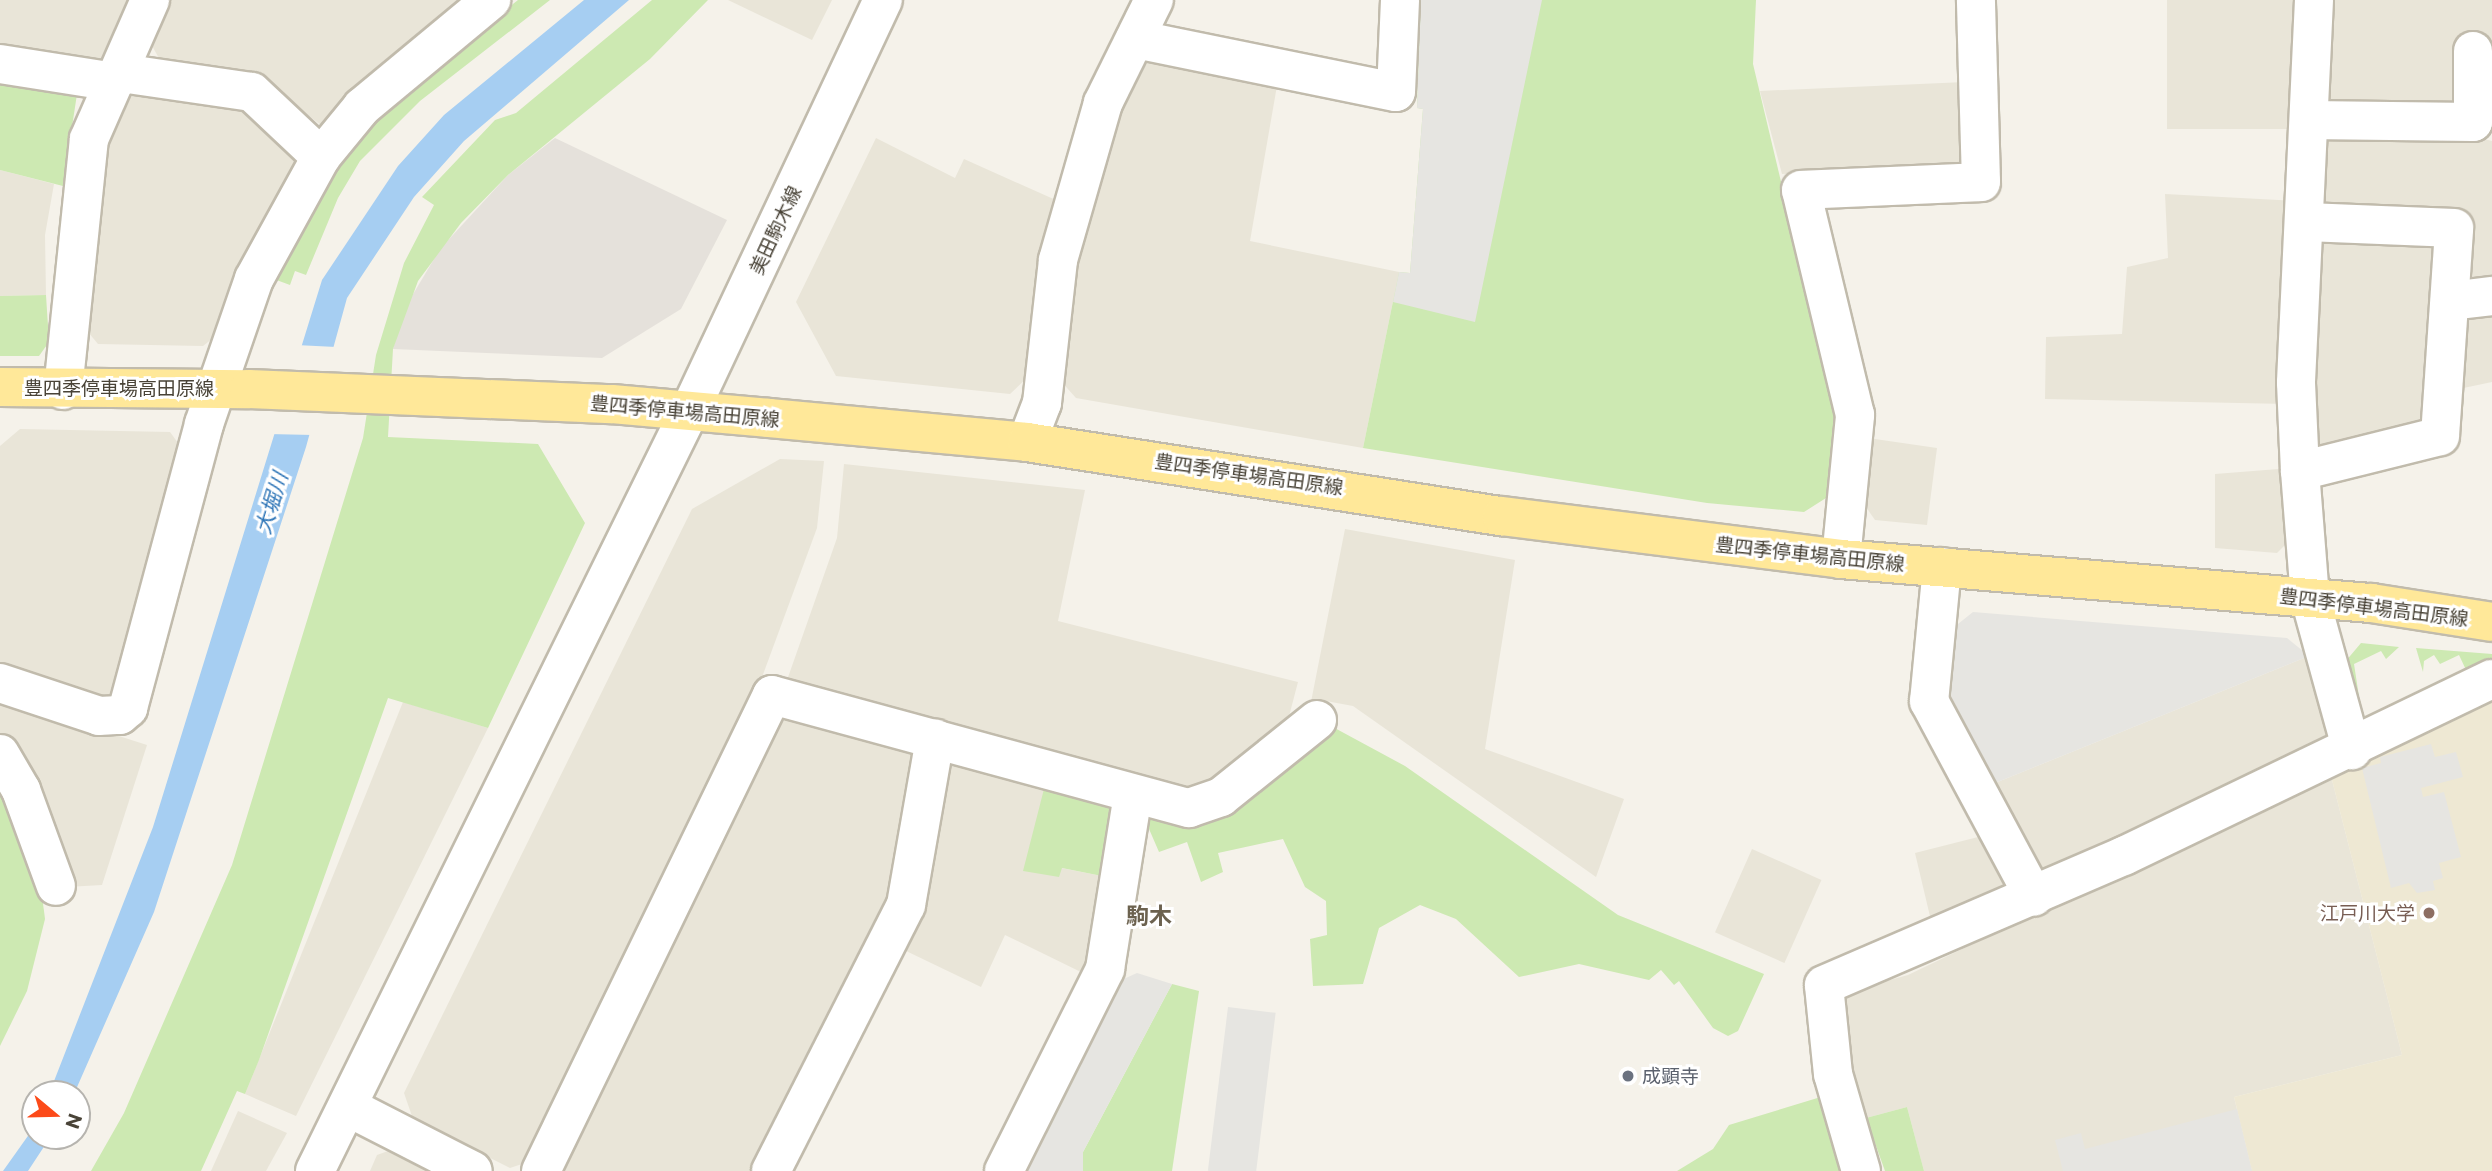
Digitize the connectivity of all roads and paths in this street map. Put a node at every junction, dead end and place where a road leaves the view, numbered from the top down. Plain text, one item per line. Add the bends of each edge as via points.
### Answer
1 (150, 0) edge
2 (491, 0) edge
3 (883, 0) edge
4 (1154, 0) edge
5 (1400, 0) edge
6 (1976, 0) edge
7 (2314, 0) edge
8 (1135, 39) junction
9 (2473, 51) dead end
10 (0, 64) edge
11 (118, 77) junction
12 (2309, 120) junction
13 (321, 157) junction
14 (2307, 222) junction
15 (2492, 296) edge
16 (2450, 301) junction
17 (0, 389) edge
18 (234, 389) junction
19 (63, 390) junction
20 (690, 410) junction
21 (1027, 442) junction
22 (2300, 471) junction
23 (1841, 559) junction
24 (1942, 567) junction
25 (2311, 598) junction
26 (2492, 622) edge
27 (2492, 680) edge
28 (0, 683) edge
29 (1317, 720) dead end
30 (935, 738) junction
31 (2352, 750) junction
32 (0, 754) edge
33 (1133, 794) junction
34 (55, 886) dead end
35 (2034, 897) junction
36 (348, 1107) junction
37 (315, 1171) edge
38 (472, 1171) edge
39 (541, 1171) edge
40 (771, 1171) edge
41 (1004, 1171) edge
42 (1861, 1171) edge

1 - 11 street
2 - 13 street via 362,107
3 - 20 street, 美田駒木線
4 - 8 street
5 - 8 street via 1396,92
6 - 23 street via 1981,182 1801,190 1855,415
7 - 12 street
8 - 21 street via 1103,103 1058,260 1042,403
9 - 12 street via 2473,122
10 - 11 street
11 - 13 street via 252,92
11 - 19 street via 89,139
12 - 14 street
13 - 18 street via 254,278
14 - 16 street via 2454,228
14 - 22 street via 2296,383
15 - 16 street
16 - 22 street via 2440,436
17 - 19 main road, 豊四季停車場高田原線
18 - 19 main road, 豊四季停車場高田原線
18 - 20 main road, 豊四季停車場高田原線
18 - 28 street via 128,708 120,715 99,716
20 - 21 main road, 豊四季停車場高田原線
20 - 36 street, 美田駒木線
21 - 23 main road, 豊四季停車場高田原線 via 1502,516
22 - 25 street
23 - 24 main road, 豊四季停車場高田原線
24 - 25 main road, 豊四季停車場高田原線
24 - 35 street via 1929,701
25 - 26 main road, 豊四季停車場高田原線
25 - 31 street
27 - 31 street
29 - 33 street via 1222,797 1189,808
30 - 33 street
30 - 39 street via 772,695
30 - 40 street via 906,905
31 - 35 street
32 - 34 street via 21,790
33 - 41 street via 1105,969
35 - 42 street via 1824,985 1833,1074
36 - 37 street, 美田駒木線
36 - 38 street

